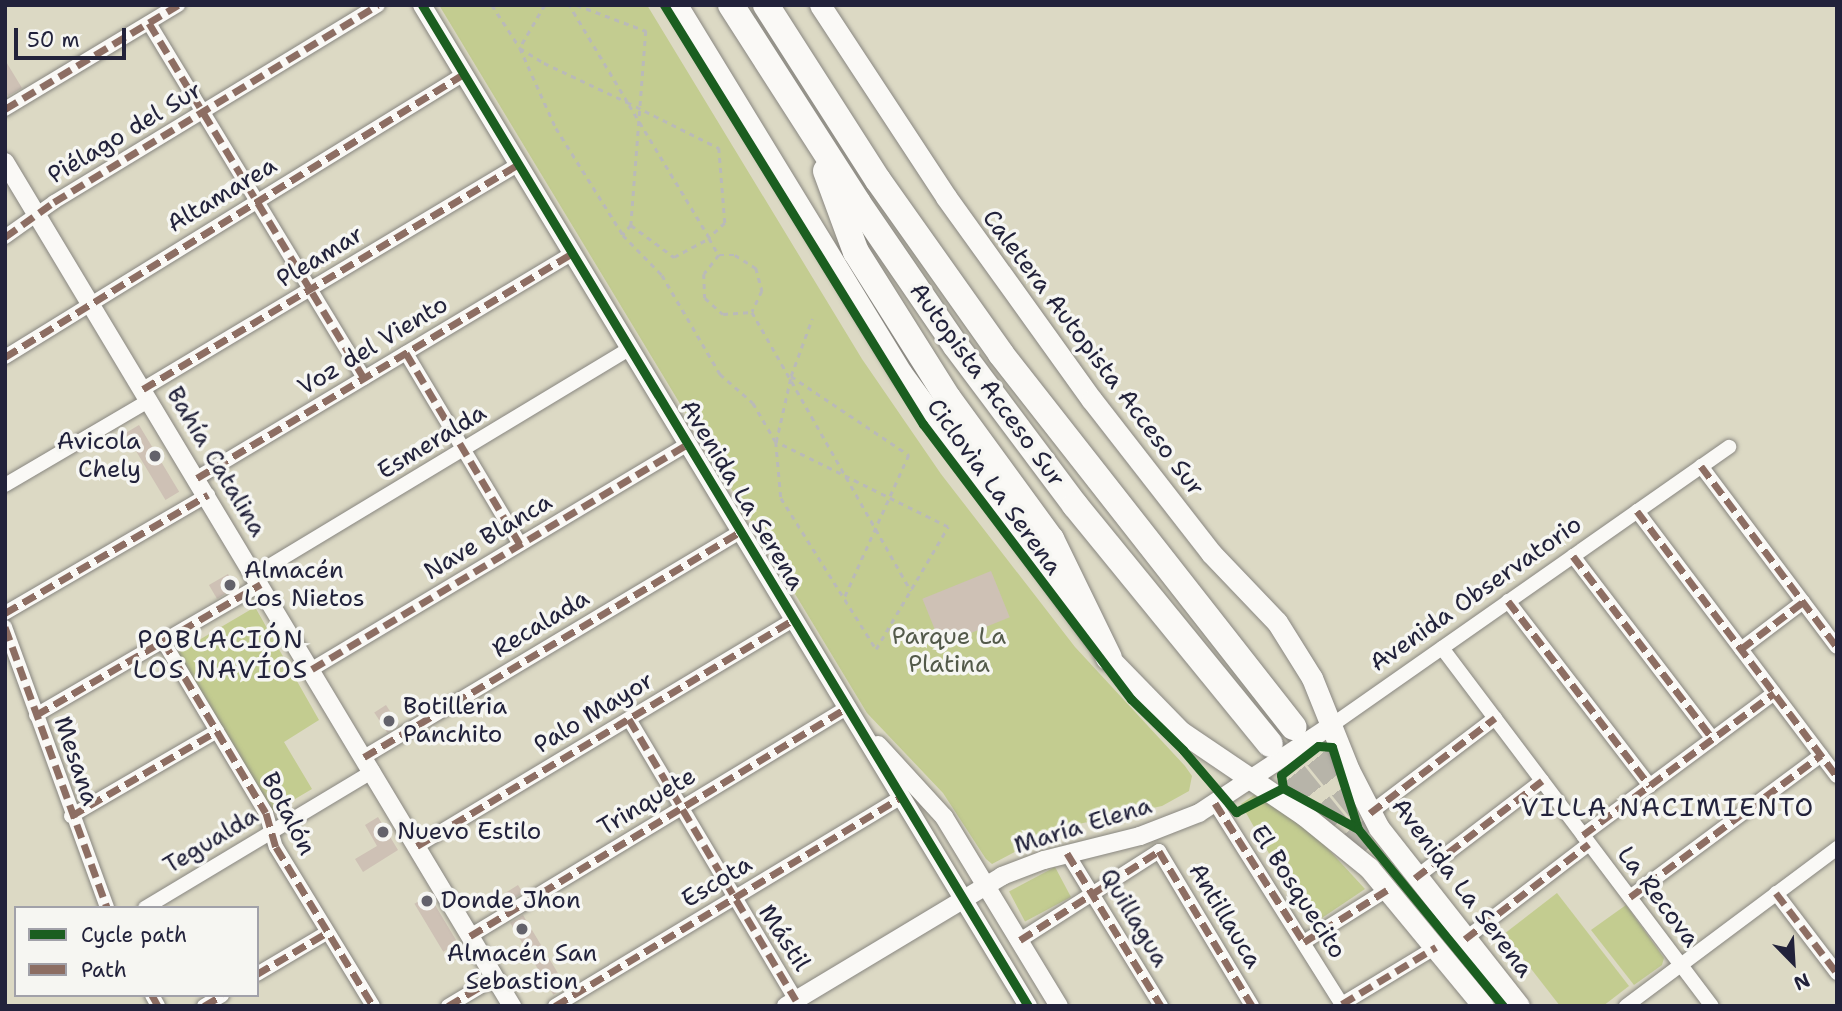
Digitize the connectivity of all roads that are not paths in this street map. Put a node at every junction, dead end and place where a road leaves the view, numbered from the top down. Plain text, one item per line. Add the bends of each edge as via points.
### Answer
1 (178, 5) edge
2 (378, 5) edge
3 (422, 5) edge
4 (677, 5) edge
5 (731, 5) edge
6 (766, 5) edge
7 (820, 5) edge
8 (149, 23) junction
9 (464, 74) junction
10 (5, 109) edge
11 (203, 112) junction
12 (808, 128) junction
13 (5, 162) edge
14 (519, 164) junction
15 (256, 200) junction
16 (38, 215) junction
17 (5, 237) edge
18 (573, 253) junction
19 (310, 289) junction
20 (91, 303) junction
21 (631, 348) junction
22 (406, 353) junction
23 (5, 357) edge
24 (364, 378) junction
25 (147, 395) junction
26 (688, 444) junction
27 (1729, 447) dead end
28 (463, 449) junction
29 (1701, 466) junction
30 (197, 478) junction
31 (5, 485) edge
32 (208, 495) junction
33 (1637, 511) junction
34 (741, 531) junction
35 (520, 544) junction
36 (1573, 556) junction
37 (259, 579) junction
38 (1508, 601) junction
39 (1803, 602) junction
40 (5, 613) edge
41 (795, 619) junction
42 (5, 627) edge
43 (163, 641) junction
44 (1837, 646) edge
45 (1441, 648) junction
46 (1741, 649) junction
47 (1109, 658) junction
48 (312, 669) junction
49 (1774, 693) junction
50 (848, 707) junction
51 (36, 715) junction
52 (1495, 718) junction
53 (629, 719) junction
54 (1332, 725) junction
55 (1293, 727) tunnel mouth
56 (217, 731) junction
57 (864, 734) junction
58 (1713, 738) junction
59 (1269, 744) tunnel mouth
60 (1821, 755) junction
61 (368, 764) junction
62 (1837, 776) edge
63 (1251, 781) junction
64 (1542, 781) junction
65 (1650, 786) junction
66 (902, 797) junction
67 (1215, 803) junction
68 (682, 808) junction
69 (1370, 813) junction
70 (71, 816) junction
71 (272, 831) junction
72 (1586, 840) junction
73 (417, 846) junction
74 (1837, 848) edge
75 (1067, 853) junction
76 (1415, 878) junction
77 (987, 885) junction
78 (1387, 890) junction
79 (1092, 892) junction
80 (1776, 893) junction
81 (1630, 897) junction
82 (734, 898) junction
83 (964, 898) junction
84 (106, 906) edge
85 (148, 906) edge
86 (328, 932) junction
87 (470, 936) junction
88 (1465, 939) junction
89 (1020, 940) junction
90 (1304, 942) junction
91 (1436, 947) junction
92 (1681, 965) junction
93 (259, 973) edge
94 (1837, 974) edge
95 (495, 978) junction
96 (791, 1003) edge
97 (1025, 1005) edge
98 (1342, 1005) edge
99 (373, 1006) edge
100 (449, 1006) edge
101 (512, 1006) edge
102 (555, 1006) edge
103 (1059, 1006) edge
104 (1161, 1006) edge
105 (1252, 1006) edge
106 (1483, 1006) edge
107 (1519, 1006) edge
108 (1626, 1006) edge
109 (1712, 1006) edge

1 - 8 street
2 - 11 street, Piélago del Sur
3 - 9 street, Avenida La Serena
4 - 47 main road via 901,372
5 - 12 highway, Autopista Acceso Sur
6 - 55 highway, Autopista Acceso Sur via 878,180 1001,354
7 - 54 main road, Caletera Autopista Acceso Sur via 946,197 1092,400 1203,543 1277,622 1312,678
8 - 10 street
8 - 11 street
9 - 14 street, Avenida La Serena
9 - 15 street, Altamarea
11 - 15 street
11 - 16 street, Piélago del Sur
12 - 47 highway via 856,252 948,398 1051,539
12 - 59 highway, Autopista Acceso Sur via 898,264 1051,473
13 - 16 street, Bahía Catalina
14 - 18 street, Avenida La Serena
14 - 19 street, Pleamar
15 - 19 street
15 - 20 street, Altamarea
16 - 17 street, Piélago del Sur
16 - 20 street, Bahía Catalina
18 - 21 street, Avenida La Serena
18 - 22 street, Voz del Viento
19 - 24 street
19 - 25 street, Pleamar
20 - 23 street, Altamarea
20 - 25 street, Bahía Catalina
21 - 26 street, Avenida La Serena
21 - 28 street, Esmeralda
22 - 24 street, Voz del Viento
22 - 28 street
24 - 30 street, Voz del Viento
25 - 30 street, Bahía Catalina
25 - 31 street, Pleamar
26 - 34 street, Avenida La Serena
26 - 35 street, Nave Blanca
27 - 29 street, Avenida Observatorio
28 - 35 street
28 - 37 street, Esmeralda
29 - 33 street, Avenida Observatorio
29 - 39 street
30 - 32 street, Bahía Catalina
32 - 37 street, Bahía Catalina
32 - 40 street
33 - 36 street, Avenida Observatorio
33 - 46 street
34 - 41 street, Avenida La Serena
34 - 61 street, Recalada
35 - 48 street, Nave Blanca
36 - 38 street, Avenida Observatorio
36 - 58 street
37 - 43 street, Esmeralda
37 - 48 street, Bahía Catalina
38 - 45 street, Avenida Observatorio
38 - 65 street
39 - 44 street
39 - 46 street
41 - 50 street, Avenida La Serena
41 - 53 street, Palo Mayor
42 - 51 street, Mesana
43 - 51 street, Esmeralda
43 - 56 street, Botalón
45 - 52 street, La Recova
45 - 54 street, Avenida Observatorio
46 - 49 street
47 - 63 main road via 1180,731
48 - 61 street, Bahía Catalina
49 - 58 street
49 - 60 street
50 - 57 street, Avenida La Serena
50 - 68 street, Trinquete
51 - 70 street, Mesana
52 - 64 street, La Recova
52 - 69 street
53 - 68 street, Mástil
53 - 73 street, Palo Mayor
54 - 63 street, Avenida Observatorio
54 - 69 main road, Avenida La Serena
56 - 70 street
56 - 71 street, Botalón
57 - 66 street, Avenida La Serena
57 - 77 street, Avenida La Serena via 930,798
58 - 65 street
60 - 62 street
60 - 81 street
61 - 71 street, Tegualda
61 - 73 street, Bahía Catalina
63 - 67 street, María Elena
63 - 78 main road via 1331,836
64 - 72 street, La Recova
64 - 76 street
65 - 72 street
66 - 82 street, Escota
66 - 83 street, Avenida La Serena
67 - 75 street, María Elena via 1164,828
67 - 90 street, El Bosquecito
68 - 82 street, Mástil
68 - 87 street, Trinquete
69 - 76 main road, Avenida La Serena
70 - 84 street, Mesana
71 - 85 street, Tegualda
71 - 86 street, Botalón via 276,847
72 - 81 street, La Recova
72 - 88 street
73 - 87 street, Bahía Catalina
74 - 80 street
75 - 77 street, María Elena
75 - 79 street, Quillagua
76 - 88 main road, Avenida La Serena
77 - 83 street, María Elena
77 - 89 street, Avenida La Serena
78 - 90 street
78 - 91 main road
79 - 89 street
79 - 104 street, Quillagua
79 - 105 street, Antillauca via 1159,850
80 - 92 street
80 - 94 street
81 - 92 street, La Recova
82 - 96 street, Mástil
82 - 102 street, Escota
83 - 96 street, María Elena
83 - 97 street, Avenida La Serena
86 - 93 street
86 - 99 street, Botalón
87 - 95 street, Bahía Catalina
88 - 107 main road, Avenida La Serena
89 - 103 street, Avenida La Serena
90 - 98 street, El Bosquecito
91 - 98 street
91 - 106 main road
92 - 108 street
92 - 109 street, La Recova
95 - 100 street
95 - 101 street, Bahía Catalina

